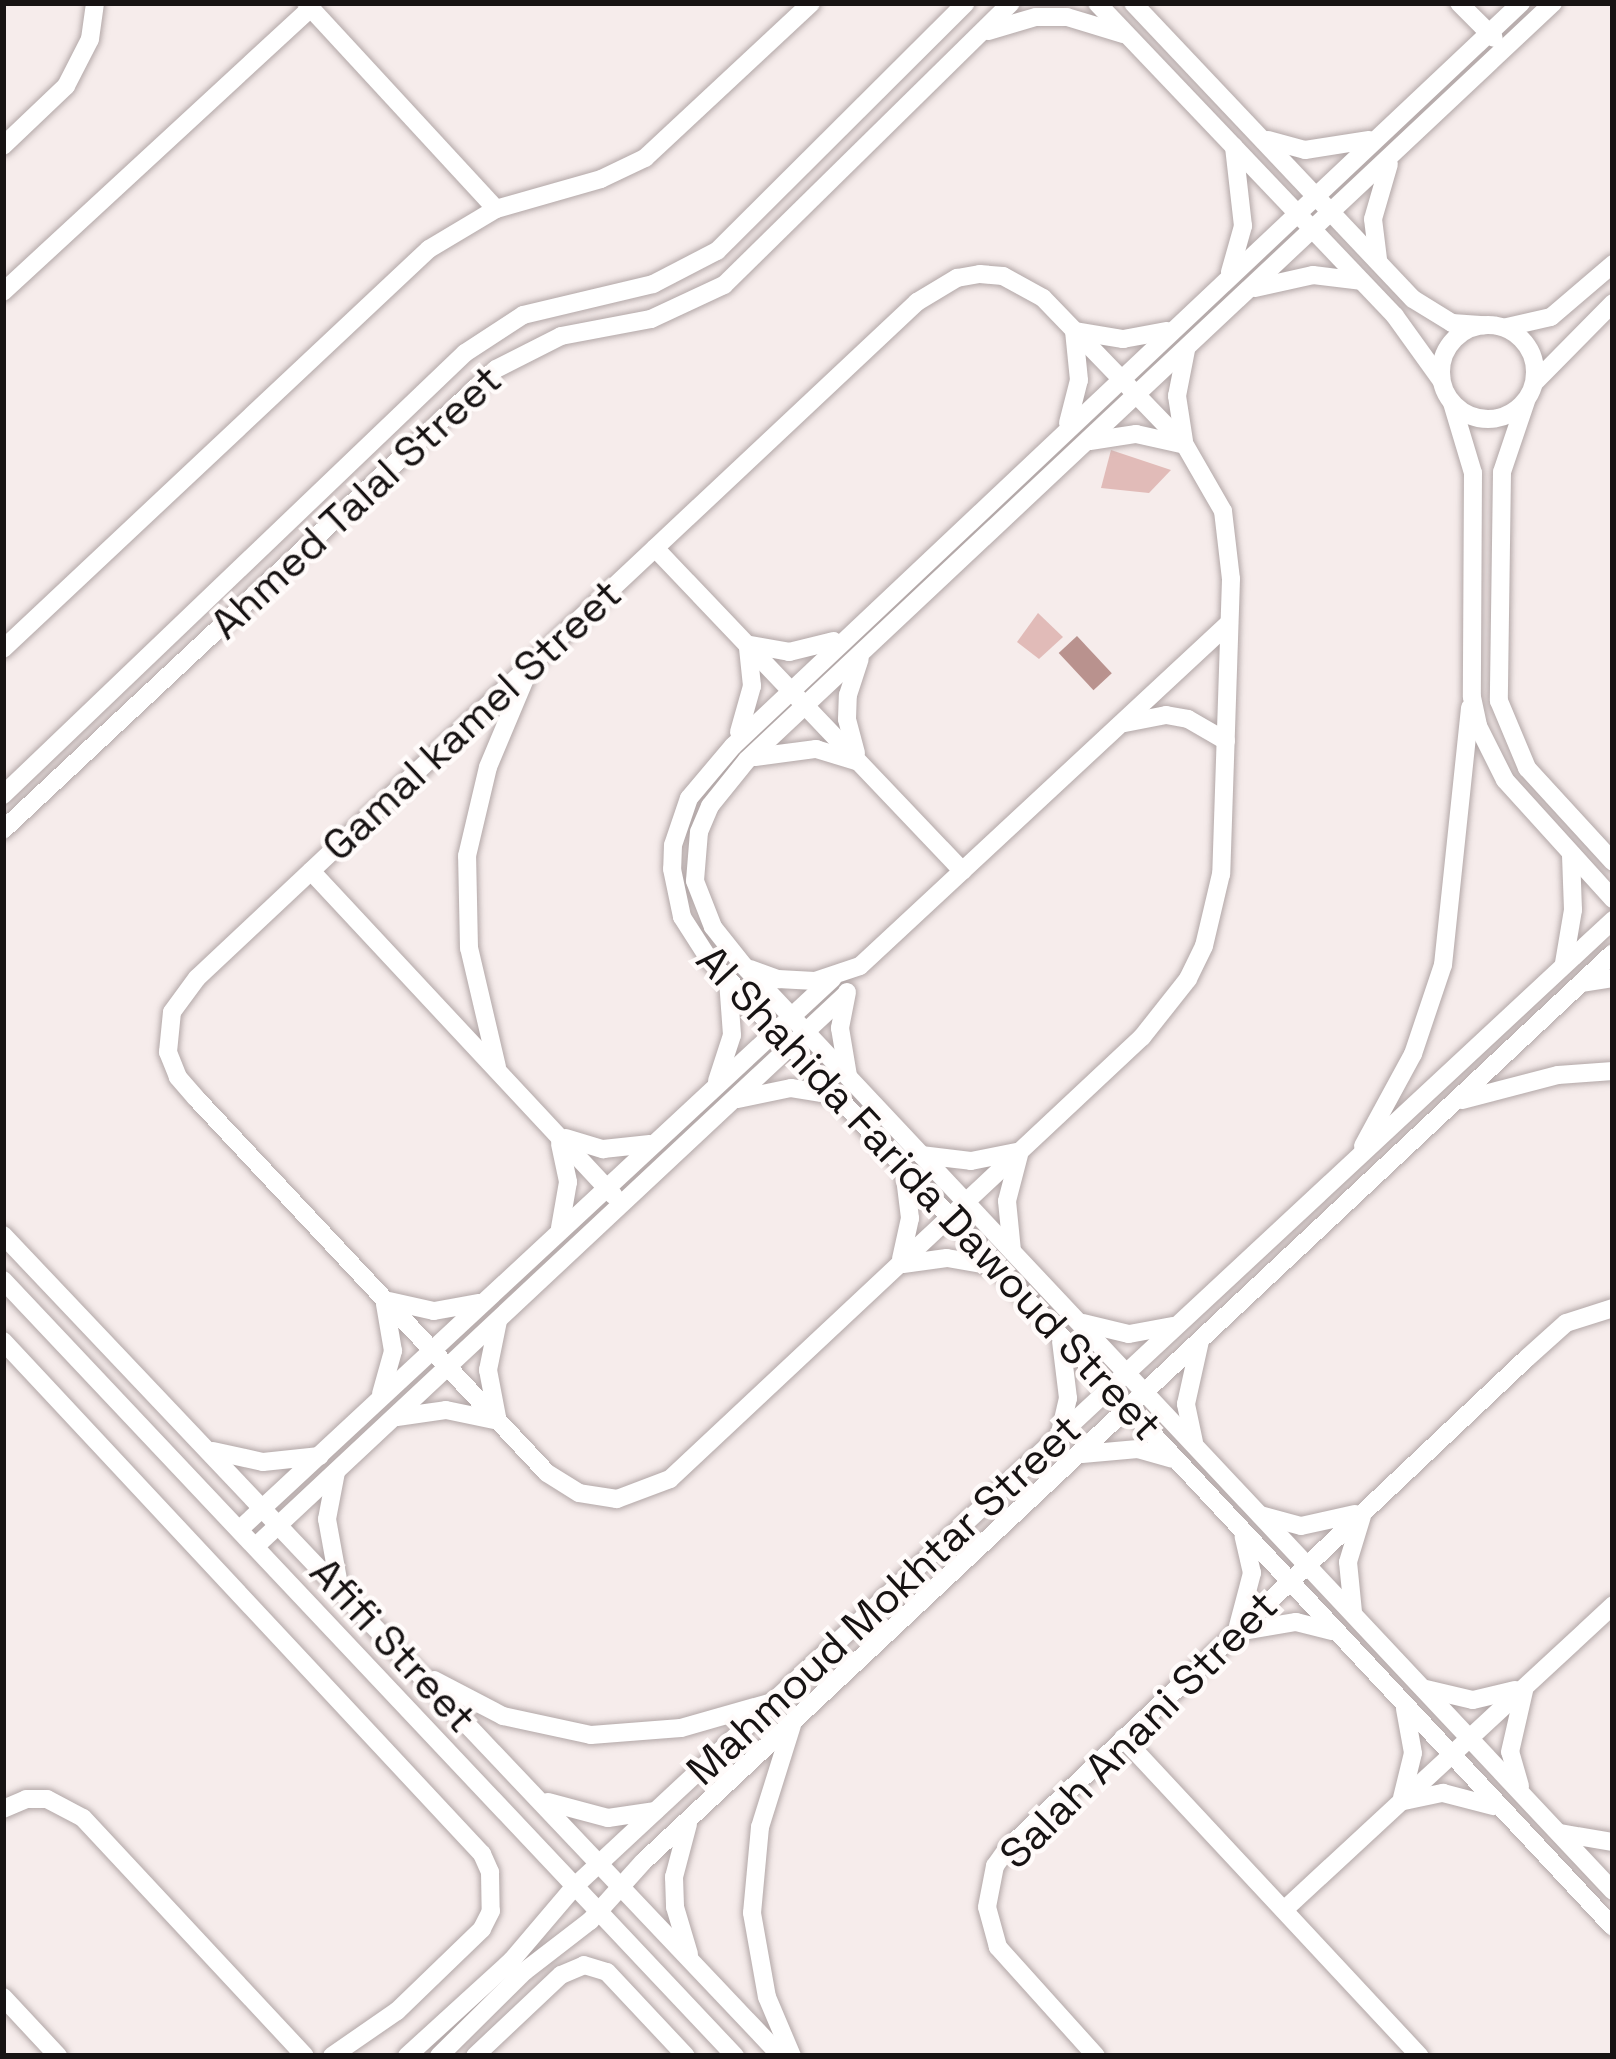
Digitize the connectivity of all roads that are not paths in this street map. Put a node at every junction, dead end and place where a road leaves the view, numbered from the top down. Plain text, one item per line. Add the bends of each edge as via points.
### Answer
1 (95, 3) edge
2 (811, 3) edge
3 (966, 3) edge
4 (1011, 3) edge
5 (1097, 3) edge
6 (1133, 3) edge
7 (1459, 3) edge
8 (1521, 3) edge
9 (1553, 3) edge
10 (309, 5) edge
11 (1489, 33) junction
12 (1127, 35) junction
13 (978, 36) junction
14 (1504, 49) junction
15 (1258, 136) junction
16 (1379, 136) junction
17 (3, 146) edge
18 (1234, 147) junction
19 (1395, 152) junction
20 (1315, 195) junction
21 (496, 209) junction
22 (1330, 212) junction
23 (1296, 213) junction
24 (1312, 229) junction
25 (1379, 263) junction
26 (1613, 264) edge
27 (1229, 276) junction
28 (1361, 281) junction
29 (3, 292) edge
30 (1246, 292) junction
31 (1613, 303) edge
32 (1494, 326) junction
33 (1171, 330) junction
34 (1074, 331) junction
35 (1188, 347) junction
36 (1120, 378) junction
37 (1441, 380) junction
38 (1535, 382) junction
39 (1136, 395) junction
40 (1526, 401) junction
41 (1452, 404) junction
42 (1066, 428) junction
43 (1086, 442) junction
44 (1186, 446) junction
45 (292, 522) junction
46 (311, 541) junction
47 (655, 548) junction
48 (1229, 623) junction
49 (849, 632) junction
50 (746, 644) junction
51 (3, 649) edge
52 (864, 651) junction
53 (532, 663) junction
54 (790, 689) junction
55 (1472, 697) junction
56 (806, 706) junction
57 (1121, 724) junction
58 (1226, 741) junction
59 (740, 753) junction
60 (860, 764) junction
61 (3, 795) edge
62 (3, 830) edge
63 (1571, 855) junction
64 (1613, 862) edge
65 (311, 871) junction
66 (963, 871) junction
67 (1613, 898) edge
68 (1613, 920) edge
69 (1613, 953) edge
70 (1564, 964) junction
71 (744, 966) junction
72 (860, 966) junction
73 (833, 978) junction
74 (1613, 978) edge
75 (728, 981) junction
76 (1581, 983) junction
77 (846, 994) junction
78 (790, 1017) junction
79 (775, 1031) junction
80 (805, 1032) junction
81 (789, 1046) junction
82 (1613, 1071) edge
83 (498, 1072) junction
84 (849, 1079) junction
85 (714, 1086) junction
86 (834, 1094) junction
87 (1457, 1101) junction
88 (728, 1103) junction
89 (556, 1134) junction
90 (654, 1143) junction
91 (1021, 1151) junction
92 (921, 1155) junction
93 (1354, 1161) junction
94 (904, 1170) junction
95 (606, 1187) junction
96 (966, 1203) junction
97 (621, 1204) junction
98 (949, 1218) junction
99 (559, 1231) junction
100 (3, 1235) edge
101 (1012, 1252) junction
102 (899, 1265) junction
103 (995, 1267) junction
104 (3, 1280) edge
105 (384, 1299) junction
106 (484, 1302) junction
107 (1613, 1308) edge
108 (499, 1318) junction
109 (1076, 1320) junction
110 (1183, 1322) junction
111 (1060, 1336) junction
112 (1201, 1339) junction
113 (3, 1341) edge
114 (432, 1350) junction
115 (447, 1366) junction
116 (1127, 1374) junction
117 (1110, 1390) junction
118 (1144, 1393) junction
119 (378, 1401) junction
120 (1127, 1408) junction
121 (393, 1418) junction
122 (498, 1422) junction
123 (1058, 1438) junction
124 (1195, 1447) junction
125 (207, 1449) junction
126 (1077, 1455) junction
127 (320, 1456) junction
128 (1177, 1461) junction
129 (336, 1472) junction
130 (264, 1508) junction
131 (1365, 1509) junction
132 (1259, 1514) junction
133 (280, 1524) junction
134 (240, 1529) junction
135 (1242, 1531) junction
136 (256, 1546) junction
137 (1306, 1565) junction
138 (1289, 1581) junction
139 (340, 1590) junction
140 (1613, 1605) edge
141 (1354, 1616) junction
142 (1337, 1633) junction
143 (1232, 1635) junction
144 (418, 1672) junction
145 (1525, 1686) junction
146 (1421, 1688) junction
147 (779, 1699) junction
148 (1403, 1703) junction
149 (792, 1723) junction
150 (1123, 1738) junction
151 (1469, 1738) junction
152 (1452, 1755) junction
153 (534, 1794) junction
154 (1524, 1797) junction
155 (1400, 1803) junction
156 (3, 1809) edge
157 (659, 1809) junction
158 (1506, 1813) junction
159 (690, 1819) junction
160 (1557, 1832) junction
161 (1613, 1842) edge
162 (601, 1866) junction
163 (1611, 1884) edge
164 (575, 1886) junction
165 (620, 1887) junction
166 (1588, 1900) junction
167 (1284, 1910) junction
168 (599, 1912) junction
169 (1610, 1917) edge
170 (693, 1964) junction
171 (3, 1997) edge
172 (58, 2056) edge
173 (305, 2056) edge
174 (332, 2056) edge
175 (407, 2056) edge
176 (439, 2056) edge
177 (475, 2056) edge
178 (686, 2056) edge
179 (735, 2056) edge
180 (781, 2056) edge
181 (792, 2056) edge
182 (1096, 2056) edge
183 (1420, 2056) edge

1 - 17 street via 91,39 73,75
2 - 21 street via 645,158
3 - 45 street, Ahmed Talal Street via 717,250 653,284 557,305 492,331
4 - 13 street, Ahmed Talal Street
5 - 12 street
6 - 15 street
7 - 11 street
8 - 11 street, Al Shahida Farida Dawoud Street
9 - 14 street, Al Shahida Farida Dawoud Street
10 - 21 street
10 - 29 street
11 - 14 street
11 - 16 street, Al Shahida Farida Dawoud Street
12 - 13 street via 1067,17 1036,17
12 - 18 street
13 - 46 street, Ahmed Talal Street via 724,285 677,311 527,349 466,395
14 - 19 street, Al Shahida Farida Dawoud Street
15 - 16 street via 1306,151
15 - 20 street
16 - 20 street, Al Shahida Farida Dawoud Street
18 - 23 street
18 - 27 street via 1243,226
19 - 22 street, Al Shahida Farida Dawoud Street
19 - 25 street via 1373,219
20 - 22 street
20 - 23 street, Al Shahida Farida Dawoud Street
21 - 51 street via 429,249
22 - 24 street, Al Shahida Farida Dawoud Street
22 - 25 street
23 - 24 street
23 - 27 street, Al Shahida Farida Dawoud Street
24 - 28 street
24 - 30 street, Al Shahida Farida Dawoud Street
25 - 32 street via 1437,318
26 - 32 street via 1551,317
27 - 33 street, Al Shahida Farida Dawoud Street
28 - 30 street via 1290,277
28 - 37 street
30 - 35 street, Al Shahida Farida Dawoud Street
31 - 38 street
32 - 37 street via 1456,338
32 - 38 street via 1533,355
33 - 34 street via 1123,339
33 - 36 street, Al Shahida Farida Dawoud Street
34 - 36 street, Gamal kamel Street
34 - 42 street via 1078,380
34 - 47 street, Gamal kamel Street via 1043,298 1003,276 935,287
35 - 39 street, Al Shahida Farida Dawoud Street
35 - 44 street via 1177,396
36 - 39 street, Gamal kamel Street
36 - 42 street, Al Shahida Farida Dawoud Street
37 - 41 street
38 - 40 street
39 - 43 street, Al Shahida Farida Dawoud Street
39 - 44 street, Gamal kamel Street
40 - 41 street via 1490,420
40 - 64 street via 1502,472 1499,701 1527,768
41 - 55 street via 1473,473
42 - 49 street, Al Shahida Farida Dawoud Street
43 - 44 street via 1136,434
43 - 52 street, Al Shahida Farida Dawoud Street
44 - 48 street, Gamal kamel Street via 1223,511
45 - 46 street
45 - 61 street, Ahmed Talal Street
46 - 62 street, Ahmed Talal Street
47 - 50 street
47 - 53 street, Gamal kamel Street
48 - 57 street
48 - 58 street, Gamal kamel Street
49 - 50 street via 810,650
49 - 54 street, Al Shahida Farida Dawoud Street
50 - 54 street
50 - 59 street via 752,686
52 - 56 street, Al Shahida Farida Dawoud Street
52 - 60 street via 847,719
53 - 65 street, Gamal kamel Street
53 - 83 street via 488,767 467,856 469,948
54 - 56 street
54 - 59 street, Al Shahida Farida Dawoud Street
55 - 63 street via 1505,781
55 - 93 street via 1439,980 1413,1054
56 - 59 street, Al Shahida Farida Dawoud Street
56 - 60 street
57 - 58 street via 1188,718
57 - 66 street
58 - 91 street, Gamal kamel Street via 1221,874 1196,962 1142,1036
59 - 60 street via 816,749
59 - 71 street, Al Shahida Farida Dawoud Street via 694,856 701,905
59 - 75 street, Al Shahida Farida Dawoud Street via 689,798 673,845 682,917
60 - 66 street
63 - 67 street
63 - 70 street
65 - 83 street
65 - 105 street, Gamal kamel Street via 178,1000 168,1052 196,1098
66 - 72 street
68 - 70 street, Mahmoud Mokhtar Street
69 - 76 street, Mahmoud Mokhtar Street
70 - 93 street, Mahmoud Mokhtar Street
71 - 73 street via 796,982
71 - 78 street, Al Shahida Farida Dawoud Street
72 - 73 street
72 - 77 street
73 - 78 street
74 - 76 street
75 - 79 street, Al Shahida Farida Dawoud Street
75 - 85 street via 731,1035
76 - 87 street, Mahmoud Mokhtar Street
77 - 80 street
77 - 84 street via 840,1028
78 - 79 street
78 - 80 street, Al Shahida Farida Dawoud Street
79 - 81 street, Al Shahida Farida Dawoud Street
79 - 85 street
80 - 81 street
80 - 84 street, Al Shahida Farida Dawoud Street
81 - 86 street, Al Shahida Farida Dawoud Street
81 - 88 street
82 - 87 street via 1558,1075
83 - 89 street
84 - 92 street, Al Shahida Farida Dawoud Street
85 - 90 street
86 - 88 street via 769,1090
86 - 94 street, Al Shahida Farida Dawoud Street
87 - 112 street, Mahmoud Mokhtar Street
88 - 97 street
89 - 90 street via 604,1149
89 - 95 street
89 - 99 street via 568,1182
90 - 95 street
91 - 92 street via 971,1161
91 - 96 street, Gamal kamel Street
91 - 101 street via 1007,1201
92 - 96 street, Al Shahida Farida Dawoud Street
93 - 110 street, Mahmoud Mokhtar Street
94 - 98 street, Al Shahida Farida Dawoud Street
94 - 102 street via 910,1218
95 - 97 street
95 - 99 street
96 - 98 street, Gamal kamel Street
96 - 101 street, Al Shahida Farida Dawoud Street
97 - 108 street
98 - 102 street, Gamal kamel Street
98 - 103 street, Al Shahida Farida Dawoud Street
99 - 106 street
100 - 125 street, Afifi Street
101 - 109 street, Al Shahida Farida Dawoud Street
102 - 103 street via 947,1258
102 - 122 street, Gamal kamel Street via 654,1490 617,1499 580,1493 547,1473
103 - 111 street, Al Shahida Farida Dawoud Street
104 - 134 street, Afifi Street
105 - 106 street via 434,1311
105 - 114 street, Gamal kamel Street
105 - 119 street via 393,1351
106 - 114 street
107 - 131 street, Salah Anani Street via 1566,1323
108 - 115 street
108 - 122 street via 488,1370
109 - 110 street via 1129,1334
109 - 116 street, Al Shahida Farida Dawoud Street
110 - 116 street, Mahmoud Mokhtar Street
111 - 117 street, Al Shahida Farida Dawoud Street
111 - 123 street via 1069,1398
112 - 118 street, Mahmoud Mokhtar Street
112 - 124 street via 1186,1404
113 - 174 street via 482,1854 491,1911 482,1929 397,2011
114 - 115 street, Gamal kamel Street
114 - 119 street
115 - 121 street
115 - 122 street, Gamal kamel Street
116 - 117 street, Mahmoud Mokhtar Street
116 - 118 street, Al Shahida Farida Dawoud Street
117 - 120 street, Al Shahida Farida Dawoud Street
117 - 123 street, Mahmoud Mokhtar Street
118 - 120 street, Mahmoud Mokhtar Street
118 - 124 street, Al Shahida Farida Dawoud Street
119 - 127 street
120 - 126 street, Mahmoud Mokhtar Street
120 - 128 street, Al Shahida Farida Dawoud Street
121 - 122 street via 446,1410
121 - 129 street
123 - 147 street, Mahmoud Mokhtar Street
124 - 132 street, Al Shahida Farida Dawoud Street
125 - 127 street via 263,1462
125 - 130 street, Afifi Street
126 - 128 street via 1138,1449
126 - 149 street, Mahmoud Mokhtar Street
127 - 130 street
128 - 135 street, Al Shahida Farida Dawoud Street
129 - 133 street
129 - 139 street via 328,1543
130 - 133 street, Afifi Street
130 - 134 street
131 - 132 street via 1324,1525
131 - 137 street, Salah Anani Street
131 - 141 street via 1348,1562
132 - 137 street, Al Shahida Farida Dawoud Street
133 - 136 street
133 - 139 street, Afifi Street
134 - 136 street, Afifi Street
135 - 138 street, Al Shahida Farida Dawoud Street
135 - 143 street via 1252,1573
136 - 164 street, Afifi Street
137 - 138 street, Salah Anani Street
137 - 141 street, Al Shahida Farida Dawoud Street
138 - 142 street, Al Shahida Farida Dawoud Street
138 - 143 street, Salah Anani Street
139 - 144 street, Afifi Street
140 - 145 street
141 - 146 street, Al Shahida Farida Dawoud Street
142 - 143 street via 1274,1622
142 - 148 street, Al Shahida Farida Dawoud Street
143 - 150 street, Salah Anani Street
144 - 147 street via 503,1716 591,1735 681,1728
144 - 153 street, Afifi Street
145 - 146 street via 1473,1700
145 - 151 street
145 - 154 street via 1510,1752
146 - 151 street, Al Shahida Farida Dawoud Street
147 - 157 street, Mahmoud Mokhtar Street
148 - 152 street, Al Shahida Farida Dawoud Street
148 - 155 street via 1413,1753
149 - 159 street, Mahmoud Mokhtar Street
149 - 181 street via 760,1827 752,1912 767,1997
150 - 167 street
150 - 182 street, Salah Anani Street via 1006,1849 987,1907 1010,1964
151 - 152 street
151 - 154 street, Al Shahida Farida Dawoud Street
152 - 155 street
152 - 158 street, Al Shahida Farida Dawoud Street
153 - 157 street via 582,1815
153 - 162 street, Afifi Street
154 - 160 street, Al Shahida Farida Dawoud Street
155 - 158 street via 1466,1795
155 - 167 street
156 - 173 street via 47,1799 83,1818
157 - 162 street, Mahmoud Mokhtar Street
158 - 166 street, Al Shahida Farida Dawoud Street
159 - 165 street, Mahmoud Mokhtar Street
159 - 170 street via 675,1907
160 - 161 street
160 - 163 street, Al Shahida Farida Dawoud Street
162 - 164 street, Mahmoud Mokhtar Street
162 - 165 street, Afifi Street
163 - 166 street
164 - 168 street, Afifi Street
164 - 175 street, Mahmoud Mokhtar Street via 512,1960
165 - 168 street, Mahmoud Mokhtar Street
165 - 170 street, Afifi Street
166 - 169 street, Al Shahida Farida Dawoud Street
167 - 183 street
168 - 176 street, Mahmoud Mokhtar Street
168 - 179 street, Afifi Street
170 - 180 street, Afifi Street
171 - 172 street
177 - 178 street via 561,1975 584,1964 608,1972

